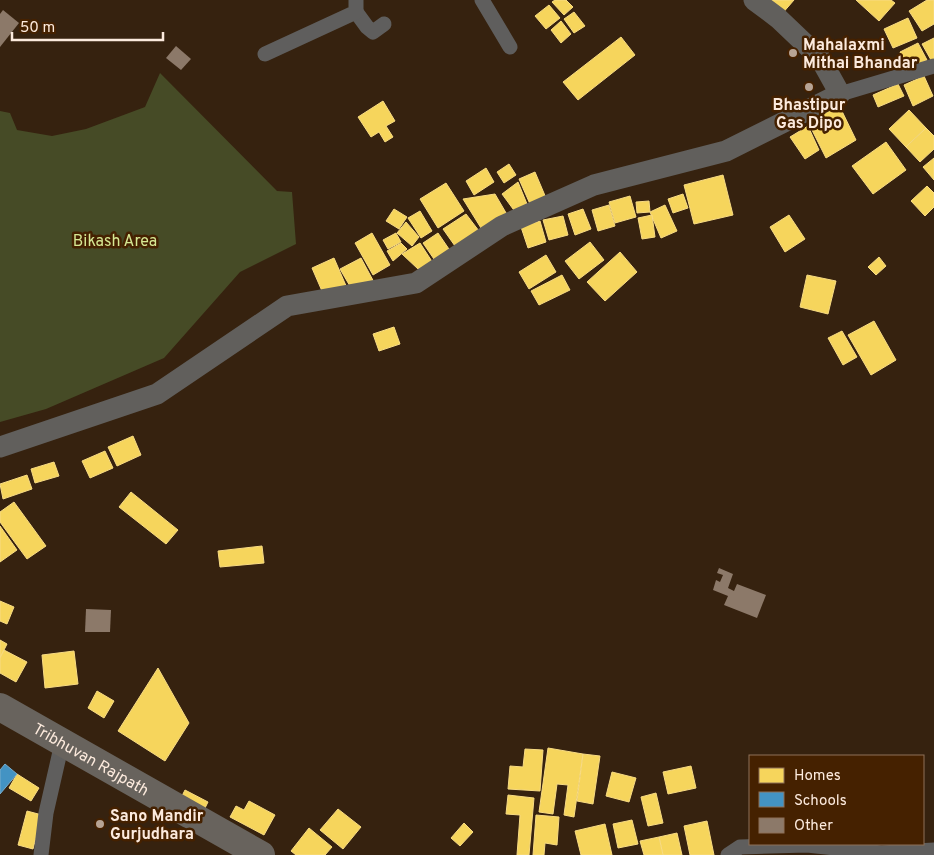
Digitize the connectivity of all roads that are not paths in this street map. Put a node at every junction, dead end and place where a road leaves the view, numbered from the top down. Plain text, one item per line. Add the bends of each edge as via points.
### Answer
1 (482, 0) edge
2 (754, 0) edge
3 (356, 6) edge
4 (384, 24) dead end
5 (510, 47) dead end
6 (265, 54) dead end
7 (934, 66) edge
8 (840, 94) junction
9 (0, 447) edge
10 (0, 708) edge
11 (62, 743) junction
12 (934, 850) edge
13 (41, 855) edge
14 (261, 855) edge
15 (728, 855) edge

1 - 5 street
2 - 8 street via 820,58
3 - 4 street via 366,27 373,32
3 - 6 street
7 - 8 street
8 - 9 street via 726,151 594,185 502,226 416,283 287,306 157,394
10 - 11 highway, Tribhuvan Rajpath
11 - 13 street via 46,813
11 - 14 highway, Tribhuvan Rajpath
12 - 15 street via 881,853 807,845 740,848

